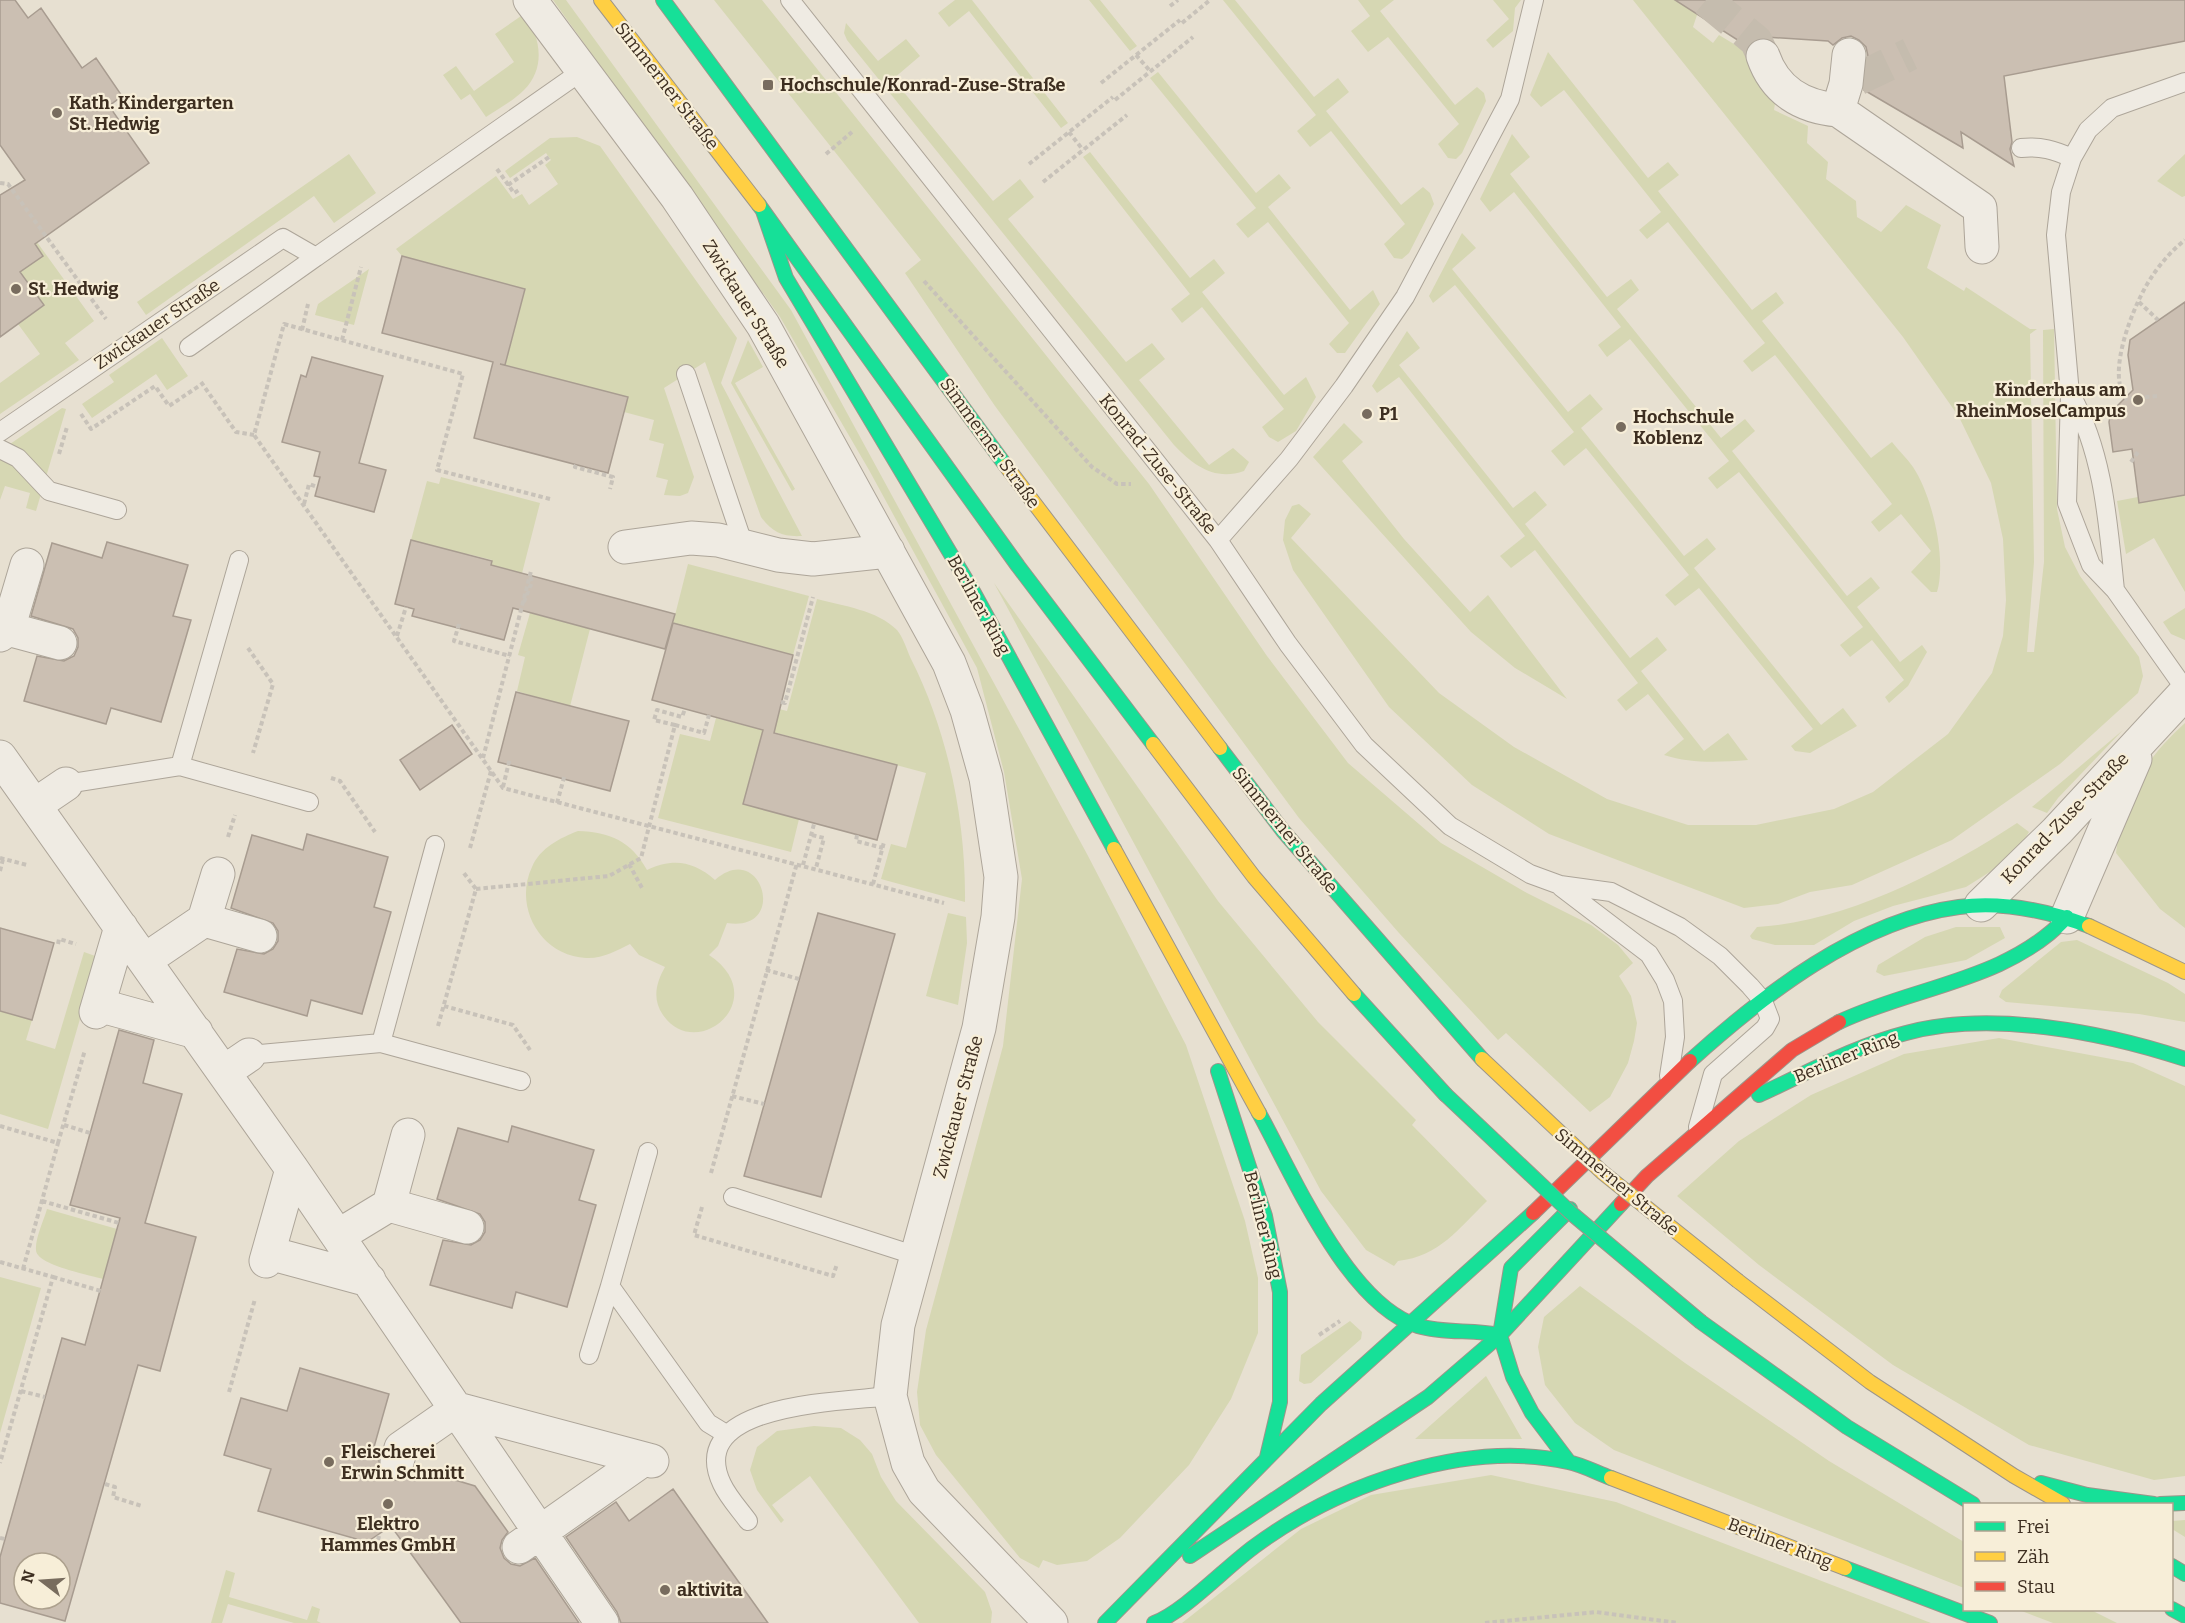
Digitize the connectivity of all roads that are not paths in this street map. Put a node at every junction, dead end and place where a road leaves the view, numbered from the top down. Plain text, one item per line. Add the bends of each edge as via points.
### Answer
1 (530, 0) edge
2 (601, 0) edge
3 (663, 0) edge
4 (790, 0) edge
5 (1534, 0) edge
6 (1763, 56) tunnel mouth
7 (582, 71) junction
8 (2185, 82) edge
9 (2021, 148) dead end
10 (2072, 158) junction
11 (763, 211) junction
12 (1982, 247) dead end
13 (316, 257) junction
14 (189, 347) dead end
15 (686, 374) dead end
16 (2070, 394) junction
17 (0, 432) edge
18 (0, 449) edge
19 (117, 510) dead end
20 (1218, 540) junction
21 (744, 546) junction
22 (625, 547) dead end
23 (888, 551) junction
24 (239, 560) dead end
25 (27, 565) dead end
26 (2115, 590) junction
27 (4, 632) edge
28 (60, 644) dead end
29 (2185, 691) edge
30 (2148, 730) junction
31 (0, 757) edge
32 (180, 766) junction
33 (66, 784) joint
34 (309, 802) dead end
35 (35, 805) junction
36 (435, 845) dead end
37 (218, 874) dead end
38 (1560, 885) junction
39 (1981, 905) junction
40 (2067, 917) junction
41 (204, 920) junction
42 (260, 936) dead end
43 (111, 944) junction
44 (145, 960) junction
45 (2185, 972) edge
46 (1195, 1000) junction
47 (1763, 1000) junction
48 (196, 1032) junction
49 (381, 1043) junction
50 (2185, 1059) edge
51 (237, 1064) junction
52 (521, 1081) dead end
53 (1664, 1085) junction
54 (1656, 1113) dead end
55 (1696, 1133) junction
56 (408, 1136) dead end
57 (648, 1152) dead end
58 (1612, 1166) dead end
59 (292, 1169) junction
60 (1596, 1183) dead end
61 (733, 1197) dead end
62 (1579, 1200) dead end
63 (389, 1205) junction
64 (467, 1227) dead end
65 (338, 1236) junction
66 (917, 1256) junction
67 (369, 1280) junction
68 (610, 1286) junction
69 (1410, 1323) junction
70 (1500, 1335) junction
71 (590, 1355) dead end
72 (890, 1396) junction
73 (457, 1409) junction
74 (726, 1434) junction
75 (409, 1457) dead end
76 (1267, 1457) junction
77 (1569, 1462) junction
78 (2014, 1476) junction
79 (1972, 1503) edge
80 (2061, 1503) edge
81 (2147, 1503) edge
82 (748, 1521) dead end
83 (567, 1576) edge
84 (1141, 1588) junction
85 (1051, 1623) edge
86 (1105, 1623) edge
87 (1154, 1623) edge
88 (1990, 1623) edge

1 - 7 street, Zwickauer Straße
2 - 11 street, Simmerner Straße
3 - 78 street, Simmerner Straße, bridge via 1059,538 1283,831 1482,1059 1602,1172 1738,1281 1870,1382
4 - 20 lane, Konrad-Zuse-Straße
5 - 20 lane via 1510,99 1405,297 1289,459
6 - 12 street via 1768,72 1790,96 1816,108 1850,80 1980,208
7 - 13 lane, Zwickauer Straße
7 - 23 street, Zwickauer Straße via 677,197 763,325
8 - 10 lane via 2112,108 2088,130
9 - 10 lane via 2044,148
10 - 16 lane via 2061,192 2055,235
11 - 46 street, Berliner Ring via 786,278 974,593
11 - 79 street, Simmerner Straße, bridge via 1018,566 1254,877 1445,1094 1561,1206 1701,1322 1847,1427
13 - 14 lane, Zwickauer Straße
13 - 17 lane, Zwickauer Straße via 283,238
15 - 21 lane
16 - 26 lane via 2085,421 2105,495
16 - 26 lane via 2067,503 2091,565
18 - 19 lane via 18,458 49,490
20 - 38 lane, Konrad-Zuse-Straße via 1288,644 1364,745 1450,826 1530,874
21 - 22 street via 691,538
21 - 23 street via 813,559
23 - 66 street, Zwickauer Straße via 949,663 967,710 986,778 1001,876 980,1028
24 - 32 lane
25 - 27 street
26 - 29 lane
27 - 28 street
29 - 30 street, Konrad-Zuse-Straße
30 - 39 street, Konrad-Zuse-Straße via 2057,831
30 - 40 street, Konrad-Zuse-Straße
31 - 35 street
32 - 33 lane
32 - 34 lane
33 - 35 street
35 - 43 street
36 - 49 lane
37 - 41 street
38 - 47 lane, Konrad-Zuse-Straße via 1611,892 1680,927 1720,956
38 - 53 lane, Konrad-Zuse-Straße via 1649,954 1665,980 1673,1000 1675,1037
39 - 40 street, Berliner Ring
39 - 47 street, Berliner Ring via 1894,923 1820,963
40 - 45 street, Berliner Ring via 2128,942
40 - 55 street, Berliner Ring via 2043,940 2002,964 1872,1006 1828,1027 1792,1050
41 - 42 street
41 - 44 street
43 - 44 street
43 - 48 street via 97,1009
44 - 48 street
46 - 69 street, Berliner Ring via 1327,1237 1351,1273 1388,1313
46 - 76 street, Berliner Ring via 1265,1216 1280,1292 1280,1402
47 - 53 street, Berliner Ring
47 - 55 lane via 1770,1019 1765,1028 1713,1074
48 - 51 street
49 - 51 lane
49 - 52 lane
50 - 55 street, Berliner Ring via 2137,1043 1998,1021 1908,1032 1860,1048 1769,1088
51 - 59 street
53 - 54 street
53 - 69 street, Berliner Ring via 1504,1242
55 - 70 street, Berliner Ring via 1647,1176
56 - 63 street
57 - 68 lane
58 - 60 street
59 - 65 street
59 - 67 street via 267,1257
61 - 66 lane
62 - 70 street via 1511,1268
63 - 64 street
63 - 65 street
65 - 67 street
66 - 72 street, Zwickauer Straße via 898,1325
67 - 73 street
68 - 71 lane
68 - 74 lane via 708,1423
69 - 70 street, Berliner Ring
69 - 76 street, Berliner Ring
70 - 77 street via 1513,1377 1532,1413
70 - 84 street, Berliner Ring via 1428,1397
72 - 74 lane via 778,1409 749,1418
72 - 85 street, Zwickauer Straße via 908,1463 924,1491
73 - 75 street
73 - 83 street via 495,1490
73 - 83 street via 648,1460
74 - 82 lane via 716,1459 721,1484
76 - 84 street, Berliner Ring
77 - 87 street, Berliner Ring via 1506,1455 1468,1458 1388,1477 1345,1492 1304,1513 1245,1553 1168,1618
77 - 88 street, Berliner Ring
78 - 80 street, Simmerner Straße
78 - 81 street via 2087,1495
84 - 86 street, Berliner Ring

